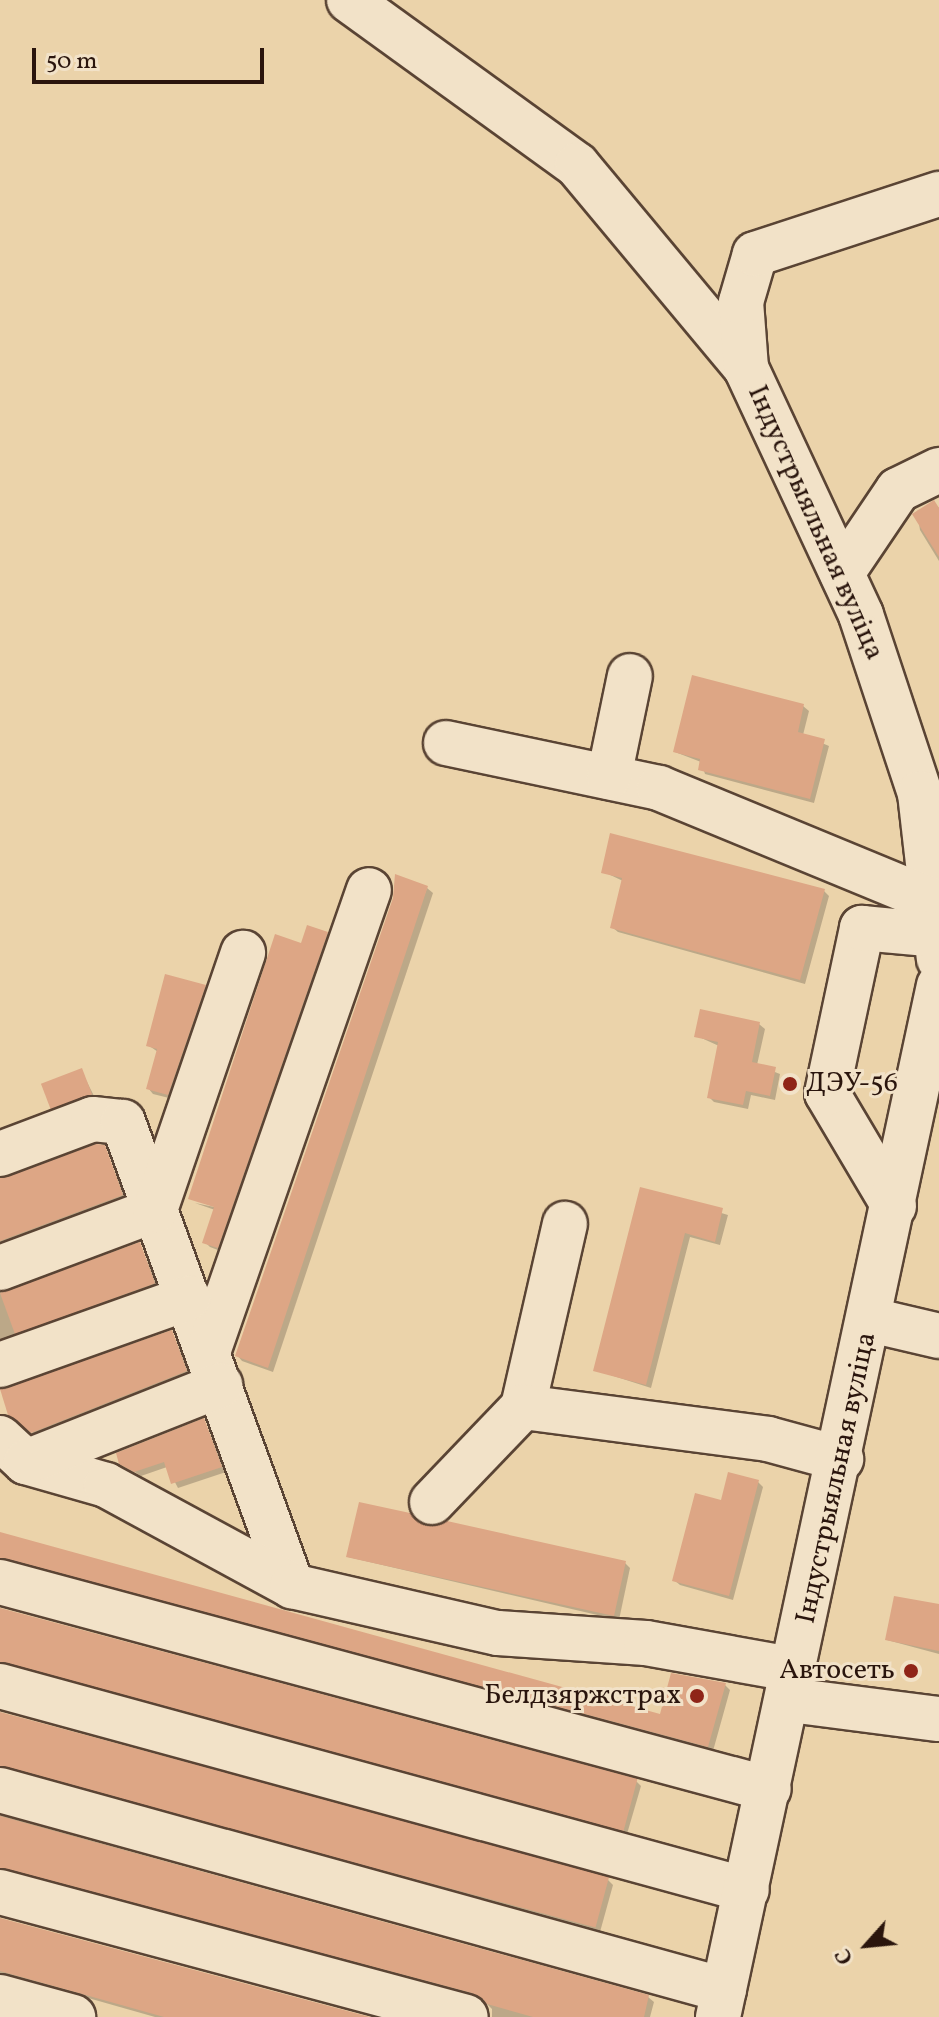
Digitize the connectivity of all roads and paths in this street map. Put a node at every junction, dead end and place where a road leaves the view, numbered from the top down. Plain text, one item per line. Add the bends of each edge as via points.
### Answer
1 (349, 0) edge
2 (939, 194) edge
3 (746, 368) junction
4 (939, 470) edge
5 (842, 573) junction
6 (630, 676) dead end
7 (446, 743) dead end
8 (609, 777) junction
9 (369, 890) dead end
10 (936, 932) edge
11 (243, 953) dead end
12 (939, 985) edge
13 (0, 1154) edge
14 (894, 1206) junction
15 (155, 1210) junction
16 (565, 1224) dead end
17 (0, 1268) edge
18 (188, 1298) junction
19 (871, 1320) junction
20 (939, 1336) edge
21 (0, 1365) edge
22 (214, 1369) junction
23 (523, 1407) junction
24 (13, 1450) edge
25 (841, 1459) junction
26 (432, 1502) dead end
27 (0, 1582) edge
28 (292, 1586) junction
29 (793, 1685) junction
30 (0, 1686) edge
31 (939, 1719) edge
32 (769, 1789) junction
33 (0, 1790) edge
34 (747, 1890) junction
35 (0, 1892) edge
36 (0, 1997) edge
37 (721, 2003) edge
38 (73, 2017) edge
39 (466, 2017) edge

1 - 3 street via 577,165
2 - 3 street via 755,254 741,302
3 - 5 street, Індустрыяльная вуліца
4 - 5 street via 898,490
5 - 10 street, Індустрыяльная вуліца via 920,793
6 - 8 street
7 - 8 street
8 - 10 street via 659,788
9 - 22 street
10 - 14 street via 862,928 827,1093
11 - 15 street
12 - 14 street, Індустрыяльная вуліца
13 - 15 street via 93,1119 123,1122
14 - 19 street, Індустрыяльная вуліца
15 - 17 street
15 - 18 street
16 - 23 street
18 - 21 street
18 - 22 street
19 - 20 street
19 - 25 street, Індустрыяльная вуліца
22 - 24 street
22 - 28 street
23 - 25 street via 768,1439
23 - 26 street
24 - 28 street via 106,1485
25 - 29 street, Індустрыяльная вуліца
27 - 32 street
28 - 29 street via 498,1633 646,1643
29 - 31 street
29 - 32 street, Індустрыяльная вуліца
30 - 34 street
32 - 34 street, Індустрыяльная вуліца
33 - 37 street
34 - 37 street, Індустрыяльная вуліца
35 - 39 street
36 - 38 street

